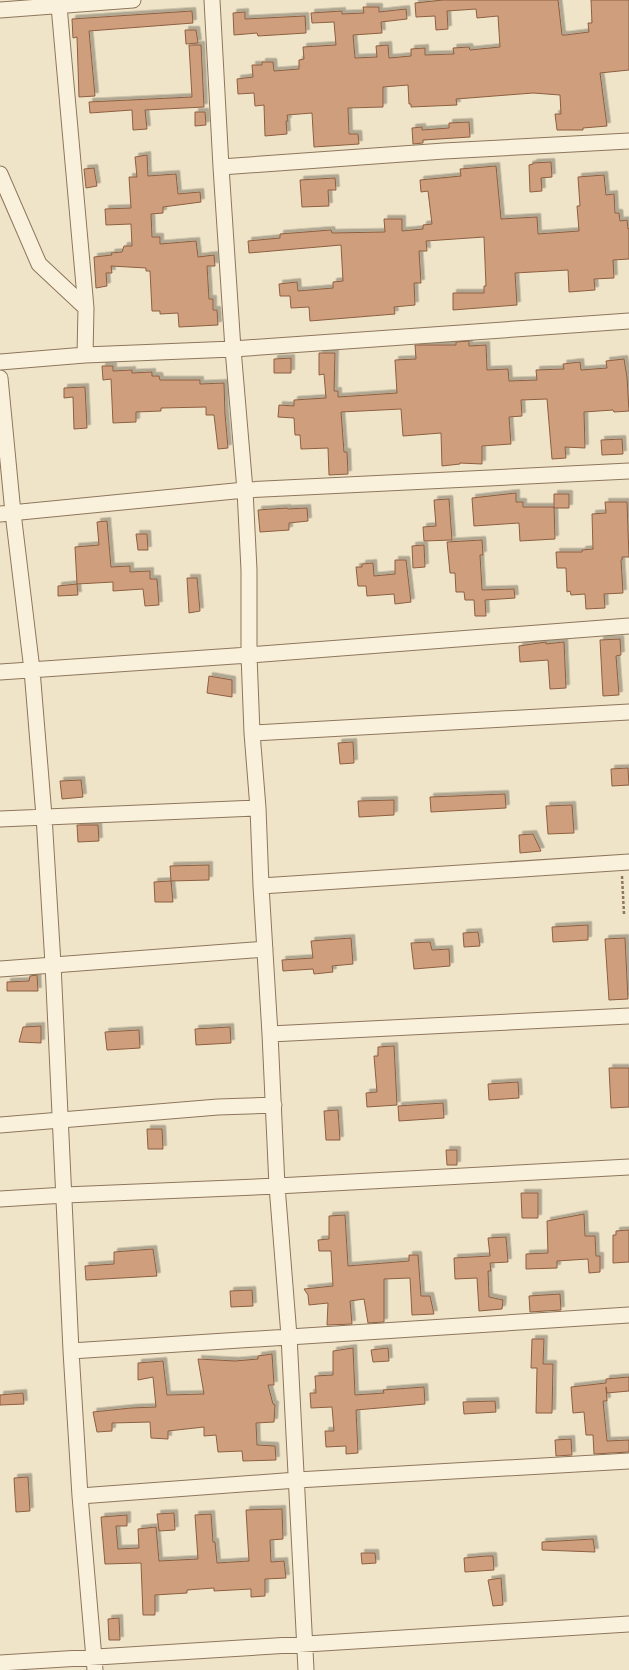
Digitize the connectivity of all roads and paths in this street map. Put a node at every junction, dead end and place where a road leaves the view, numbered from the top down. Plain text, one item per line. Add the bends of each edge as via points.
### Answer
1 (133, 0) edge
2 (212, 0) edge
3 (60, 6) junction
4 (0, 10) edge
5 (629, 141) edge
6 (221, 166) junction
7 (0, 174) edge
8 (86, 308) junction
9 (629, 321) edge
10 (233, 349) junction
11 (85, 354) junction
12 (0, 362) edge
13 (0, 378) edge
14 (629, 471) edge
15 (245, 490) junction
16 (7, 514) edge
17 (629, 626) edge
18 (249, 655) junction
19 (32, 670) junction
20 (0, 672) edge
21 (629, 712) edge
22 (252, 733) junction
23 (258, 808) junction
24 (44, 816) junction
25 (0, 819) edge
26 (625, 862) edge
27 (261, 886) junction
28 (624, 914) dead end
29 (266, 949) junction
30 (53, 964) junction
31 (0, 969) edge
32 (629, 1016) edge
33 (270, 1034) junction
34 (274, 1105) junction
35 (62, 1120) junction
36 (0, 1125) edge
37 (629, 1167) edge
38 (277, 1186) junction
39 (65, 1195) junction
40 (0, 1199) edge
41 (629, 1315) edge
42 (289, 1336) junction
43 (71, 1351) junction
44 (629, 1461) edge
45 (297, 1480) junction
46 (80, 1496) junction
47 (629, 1624) edge
48 (305, 1645) junction
49 (0, 1663) edge
50 (95, 1663) edge
51 (306, 1670) edge

1 - 3 street
2 - 6 street
3 - 4 street
3 - 8 street
5 - 6 street via 444,150
6 - 10 street
7 - 8 street via 39,264
8 - 11 street
9 - 10 street
10 - 11 street
10 - 15 street
11 - 12 street
13 - 16 street
14 - 15 street
15 - 16 street
15 - 18 street via 249,570
16 - 19 street
17 - 18 street
18 - 19 street
18 - 22 street
19 - 20 street
19 - 24 street
21 - 22 street
22 - 23 street
23 - 24 street
23 - 27 street
24 - 25 street
24 - 30 street
26 - 27 street
26 - 28 path
27 - 29 street
29 - 30 street
29 - 33 street
30 - 31 street
30 - 35 street
32 - 33 street
33 - 34 street
34 - 35 street
34 - 38 street
35 - 36 street
35 - 39 street
37 - 38 street
38 - 39 street
38 - 42 street
39 - 40 street
39 - 43 street
41 - 42 street
42 - 43 street
42 - 45 street
43 - 46 street
44 - 45 street
45 - 46 street
45 - 48 street
46 - 50 street
47 - 48 street
48 - 50 street
48 - 51 street
49 - 50 street

